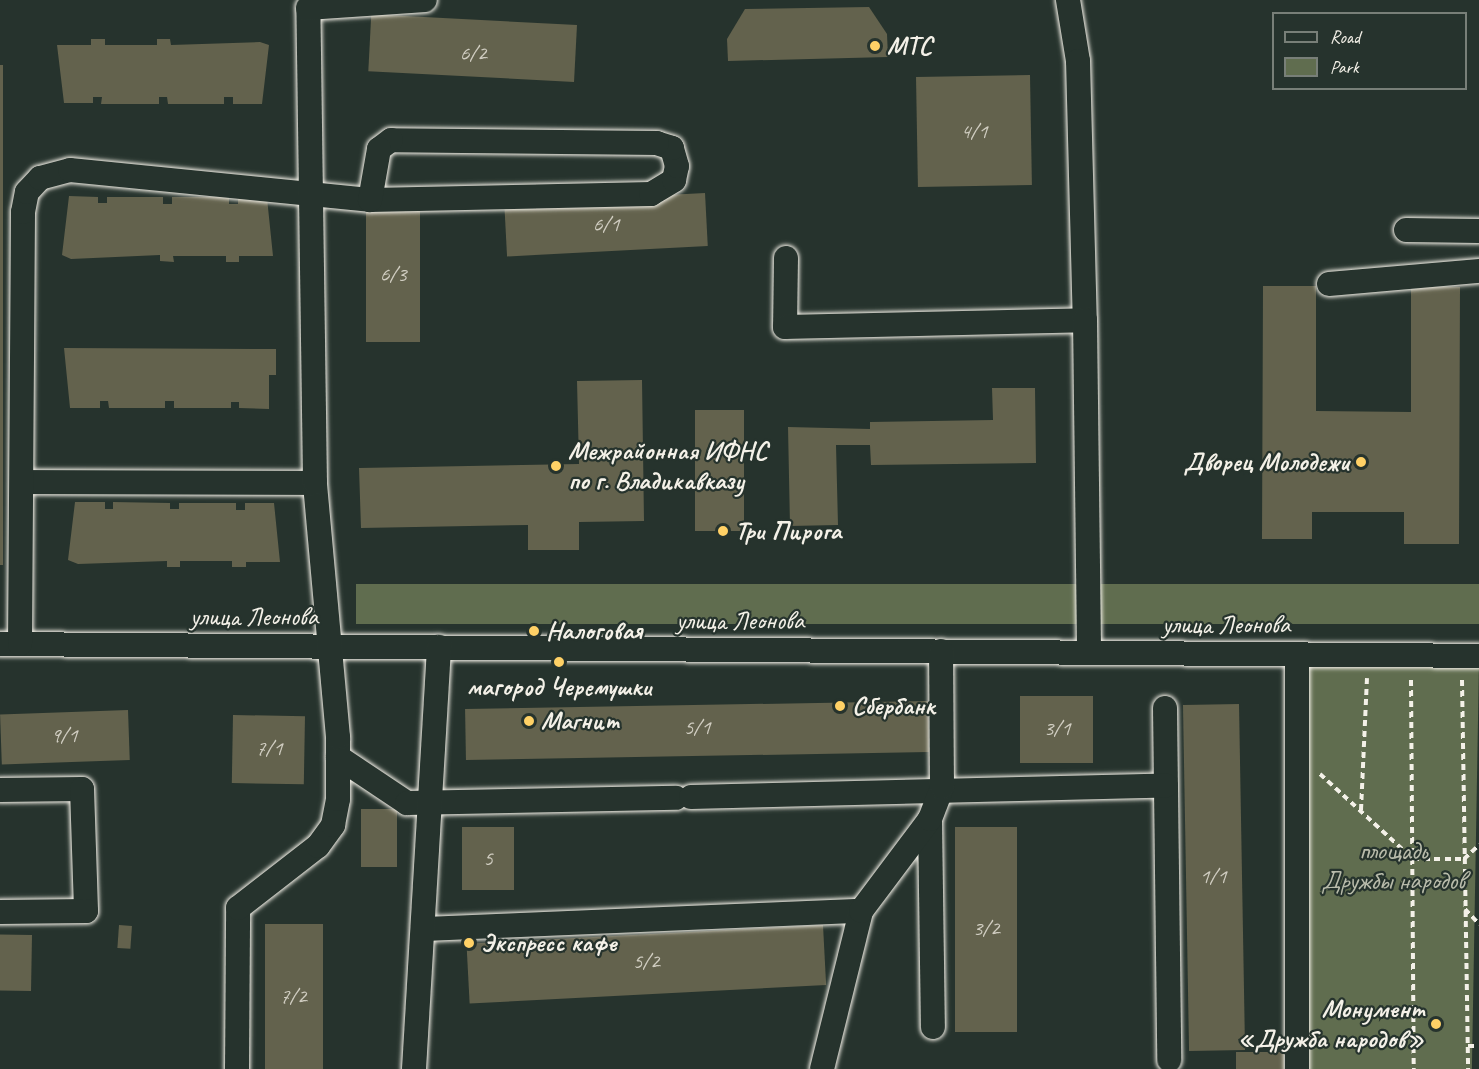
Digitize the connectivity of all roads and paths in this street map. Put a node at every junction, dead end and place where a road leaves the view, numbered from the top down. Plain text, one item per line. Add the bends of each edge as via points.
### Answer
1 (425, 0) edge
2 (1068, 0) edge
3 (311, 190) junction
4 (370, 200) junction
5 (1406, 230) dead end
6 (1479, 231) edge
7 (786, 258) dead end
8 (1479, 271) edge
9 (1329, 284) dead end
10 (1085, 320) junction
11 (24, 482) junction
12 (315, 483) junction
13 (10, 644) edge
14 (329, 646) junction
15 (439, 647) junction
16 (940, 651) junction
17 (1089, 652) junction
18 (1297, 654) junction
19 (1479, 656) edge
20 (1367, 666) dead end
21 (1411, 676) dead end
22 (1462, 677) dead end
23 (1165, 708) dead end
24 (1300, 755) junction
25 (338, 757) junction
26 (1166, 785) junction
27 (942, 787) junction
28 (0, 790) edge
29 (431, 805) junction
30 (1361, 810) junction
31 (930, 819) junction
32 (1479, 845) edge
33 (1413, 859) junction
34 (1464, 859) junction
35 (1464, 908) junction
36 (861, 911) junction
37 (0, 912) edge
38 (1479, 924) edge
39 (425, 928) junction
40 (933, 1027) dead end
41 (1468, 1046) junction
42 (1479, 1046) edge
43 (1169, 1060) dead end
44 (237, 1069) edge
45 (414, 1069) edge
46 (822, 1069) edge
47 (1297, 1069) edge
48 (1414, 1069) edge
49 (1468, 1069) edge

1 - 3 street via 308,8
2 - 10 street via 1078,61
3 - 4 street
3 - 11 street via 70,170 40,178 27,192 23,212
3 - 12 street
4 - 4 street via 379,149 391,140 657,143 672,148 677,166 674,180 651,194
5 - 6 street
7 - 10 street via 785,327
8 - 9 street
10 - 17 street
11 - 12 street
11 - 13 street
12 - 14 street
13 - 14 street, улица Леонова
14 - 15 street, улица Леонова
14 - 25 street
15 - 16 street, улица Леонова
15 - 29 street
16 - 17 street, улица Леонова
16 - 27 street
17 - 18 street, улица Леонова
18 - 19 street, улица Леонова
18 - 24 street
20 - 30 path
21 - 33 path
22 - 34 path
23 - 26 street
24 - 30 path
24 - 47 street
25 - 29 street via 407,803
25 - 44 street via 333,825 284,877 238,908
26 - 27 street
26 - 43 street
27 - 29 street
27 - 31 street
28 - 37 street via 82,789 86,911
29 - 39 street
30 - 33 path
31 - 36 street
31 - 40 street
32 - 34 path
33 - 34 path
33 - 48 path
34 - 35 path
35 - 38 path
35 - 41 path
36 - 39 street
36 - 46 street
39 - 45 street
41 - 42 path
41 - 49 path

